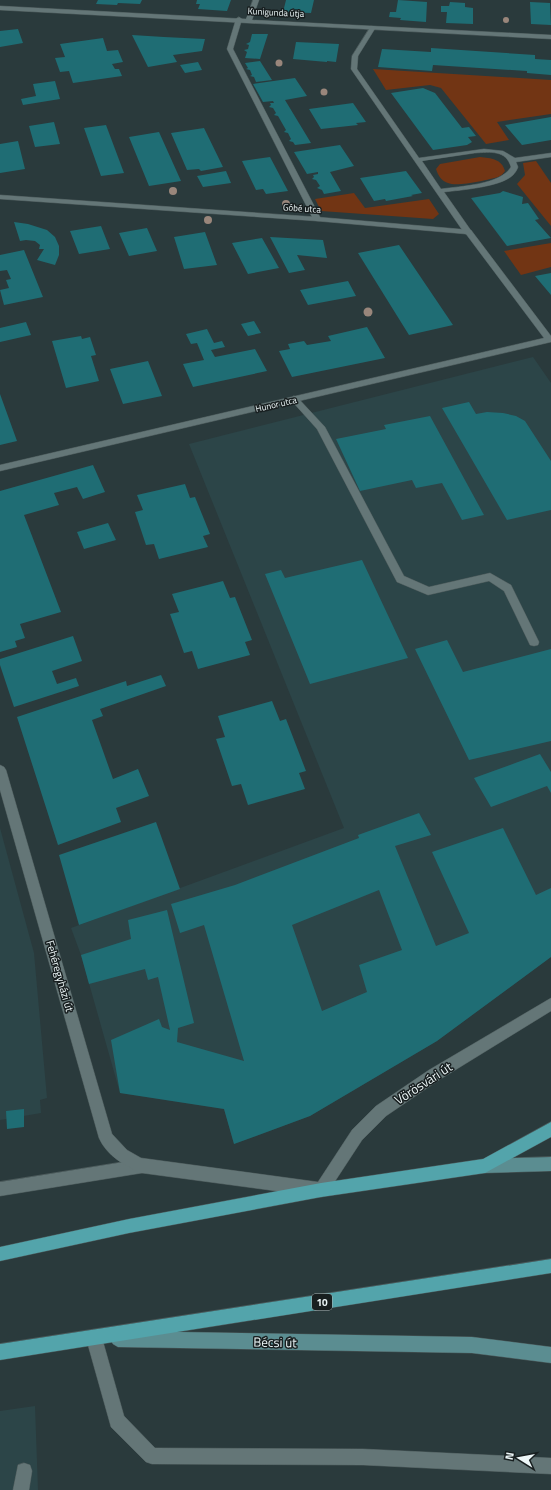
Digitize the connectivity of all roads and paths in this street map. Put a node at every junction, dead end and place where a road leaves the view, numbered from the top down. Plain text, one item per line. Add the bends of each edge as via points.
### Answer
1 (256, 0) edge
2 (0, 8) edge
3 (239, 20) junction
4 (249, 20) junction
5 (373, 27) junction
6 (551, 37) edge
7 (551, 155) edge
8 (418, 160) junction
9 (513, 160) junction
10 (439, 191) junction
11 (0, 197) edge
12 (317, 219) junction
13 (468, 232) junction
14 (550, 339) edge
15 (294, 399) junction
16 (0, 468) edge
17 (534, 642) dead end
18 (0, 770) edge
19 (551, 1004) edge
20 (551, 1129) edge
21 (551, 1164) edge
22 (142, 1166) junction
23 (485, 1166) junction
24 (0, 1189) edge
25 (321, 1190) junction
26 (0, 1254) edge
27 (551, 1266) edge
28 (94, 1338) junction
29 (0, 1352) edge
30 (551, 1355) edge
31 (551, 1466) edge
32 (24, 1471) dead end
33 (21, 1490) edge

1 - 4 street
2 - 3 street, Kunigunda útja
3 - 4 street, Kunigunda útja
3 - 12 street via 230,49
4 - 5 street, Kunigunda útja
5 - 6 street, Kunigunda útja
5 - 8 street via 355,56 354,69
7 - 9 street
8 - 9 street via 487,151 500,152
8 - 10 street
9 - 10 street via 514,171 503,179
10 - 13 street
11 - 12 street, Góbé utca
12 - 13 street, Góbé utca
13 - 14 street
14 - 15 street, Hunor utca
15 - 16 street, Hunor utca
15 - 17 street via 321,427 400,579 428,591 490,576 508,588
18 - 22 street, Fehéregyházi út via 106,1138 126,1159
19 - 25 street, Vörösvári út via 434,1075 381,1112 357,1135
20 - 23 main road
21 - 23 main road
22 - 24 street
22 - 25 street
23 - 25 main road
25 - 26 main road via 129,1226
27 - 28 main road, 10
28 - 29 main road, Bécsi út / 10
28 - 30 main road, Bécsi út via 472,1345
28 - 31 street via 117,1421 152,1456 363,1457
32 - 33 street

